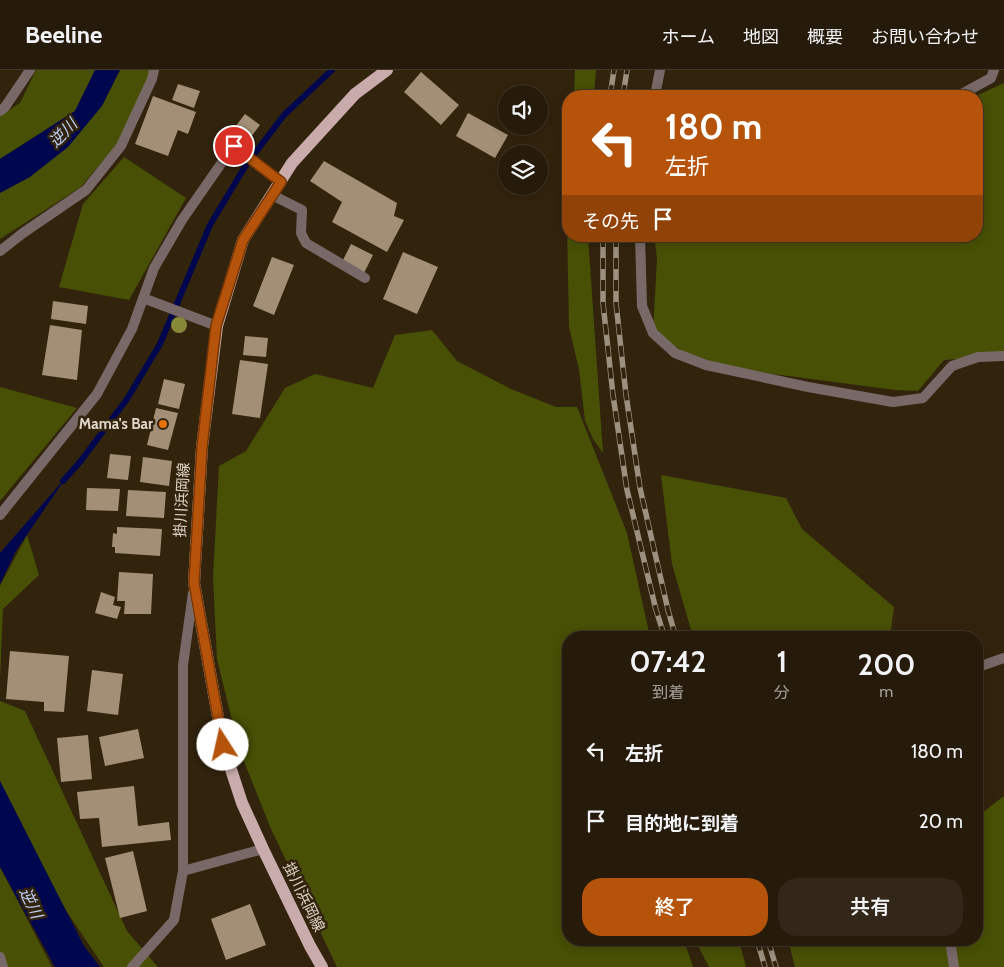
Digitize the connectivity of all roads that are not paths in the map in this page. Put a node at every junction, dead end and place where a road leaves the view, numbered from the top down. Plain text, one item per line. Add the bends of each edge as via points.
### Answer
1 (30, 70) edge
2 (154, 70) edge
3 (387, 70) edge
4 (660, 70) edge
5 (994, 70) edge
6 (656, 90) edge
7 (969, 90) edge
8 (0, 111) edge
9 (281, 182) junction
10 (272, 195) junction
11 (640, 242) edge
12 (0, 251) edge
13 (365, 278) dead end
14 (143, 298) junction
15 (216, 326) junction
16 (1004, 356) edge
17 (0, 515) edge
18 (194, 583) junction
19 (1004, 658) edge
20 (983, 665) edge
21 (263, 849) junction
22 (183, 871) junction
23 (951, 946) edge
24 (0, 957) edge
25 (3, 967) edge
26 (132, 967) edge
27 (322, 967) edge
28 (954, 967) edge

1 - 8 street
2 - 12 street via 121,146 86,190
3 - 9 main road, 掛川浜岡線 via 355,94 292,163
4 - 6 street
5 - 7 street via 991,78
9 - 10 main road, 掛川浜岡線
9 - 14 street via 234,146 182,220 154,268
10 - 13 street via 302,210 301,233 306,243
10 - 15 main road, 掛川浜岡線 via 243,240
11 - 16 street via 642,306 653,334 675,353 706,365 893,402 923,398 952,366 978,357
14 - 15 street
14 - 17 street via 132,329 97,394
15 - 18 main road, 掛川浜岡線 via 202,447
18 - 21 main road, 掛川浜岡線 via 223,745 242,803
18 - 22 street via 183,665
19 - 20 street
21 - 22 street
21 - 27 main road, 掛川浜岡線
22 - 26 street via 174,920
23 - 28 street
24 - 25 street

